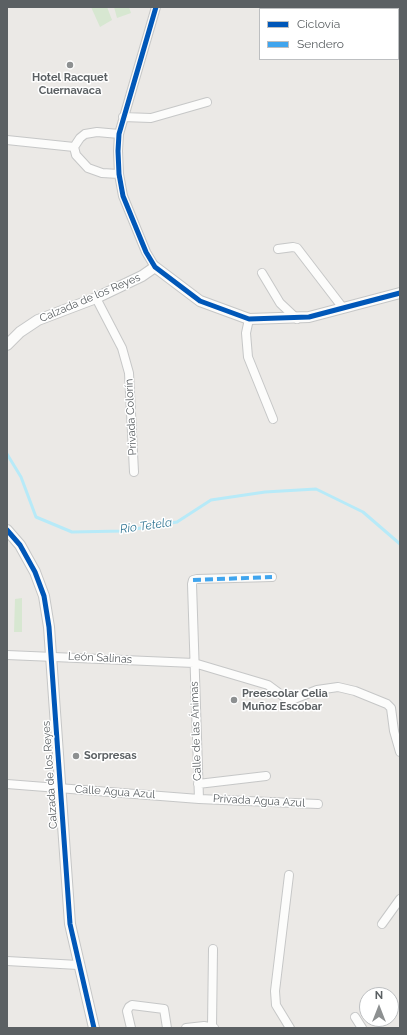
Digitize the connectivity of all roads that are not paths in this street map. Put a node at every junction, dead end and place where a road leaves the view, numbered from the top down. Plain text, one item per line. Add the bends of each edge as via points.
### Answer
1 (156, 7) edge
2 (207, 102) dead end
3 (123, 117) junction
4 (119, 134) junction
5 (7, 140) edge
6 (74, 147) junction
7 (119, 174) junction
8 (278, 249) dead end
9 (155, 267) junction
10 (262, 273) dead end
11 (400, 293) edge
12 (96, 298) junction
13 (343, 308) junction
14 (296, 318) junction
15 (249, 319) junction
16 (7, 345) edge
17 (273, 419) dead end
18 (134, 472) dead end
19 (7, 530) edge
20 (272, 577) dead end
21 (7, 655) edge
22 (52, 656) junction
23 (194, 663) junction
24 (400, 752) edge
25 (266, 776) dead end
26 (7, 784) edge
27 (198, 784) junction
28 (61, 788) junction
29 (199, 799) junction
30 (318, 804) dead end
31 (289, 875) dead end
32 (400, 899) edge
33 (382, 924) dead end
34 (213, 949) dead end
35 (7, 962) edge
36 (78, 965) junction
37 (355, 1017) dead end
38 (213, 1027) edge
39 (94, 1028) edge
40 (131, 1028) edge
41 (167, 1028) edge
42 (186, 1028) edge
43 (290, 1028) edge
44 (362, 1028) edge

1 - 3 street
2 - 3 street via 151,118
3 - 4 street
4 - 6 street via 84,134
4 - 7 street
5 - 6 street
6 - 7 street via 76,155 88,168 102,173
7 - 9 street via 129,213
8 - 13 street via 297,248
9 - 12 street, Calzada de los Reyes
9 - 15 street via 200,301
10 - 14 street via 280,303
11 - 13 street
12 - 16 street, Calzada de los Reyes via 38,320
12 - 18 street, Privada Colorín via 122,348 129,373
13 - 14 street
14 - 15 street
15 - 17 street via 246,333 248,357
19 - 22 street, Calzada de los Reyes via 20,545 44,596
20 - 23 street, Calle de las Ánimas via 193,580
21 - 22 street, León Salinas
22 - 23 street, León Salinas
22 - 28 street, Calzada de los Reyes
23 - 24 street, León Salinas via 268,686 287,699 338,687 387,704 391,708
23 - 27 street, Calle de las Ánimas
25 - 27 street
26 - 28 street, Calle Agua Azul
27 - 29 street, Calle de las Ánimas
28 - 29 street, Calle Agua Azul
28 - 36 street, Calzada de los Reyes via 70,924
29 - 30 street, Privada Agua Azul
31 - 43 street via 275,991 276,1005
32 - 33 street
34 - 38 street
35 - 36 street
36 - 39 street, Calzada de los Reyes
37 - 44 street
38 - 42 street
40 - 41 street via 127,1011 132,1005 164,1009

